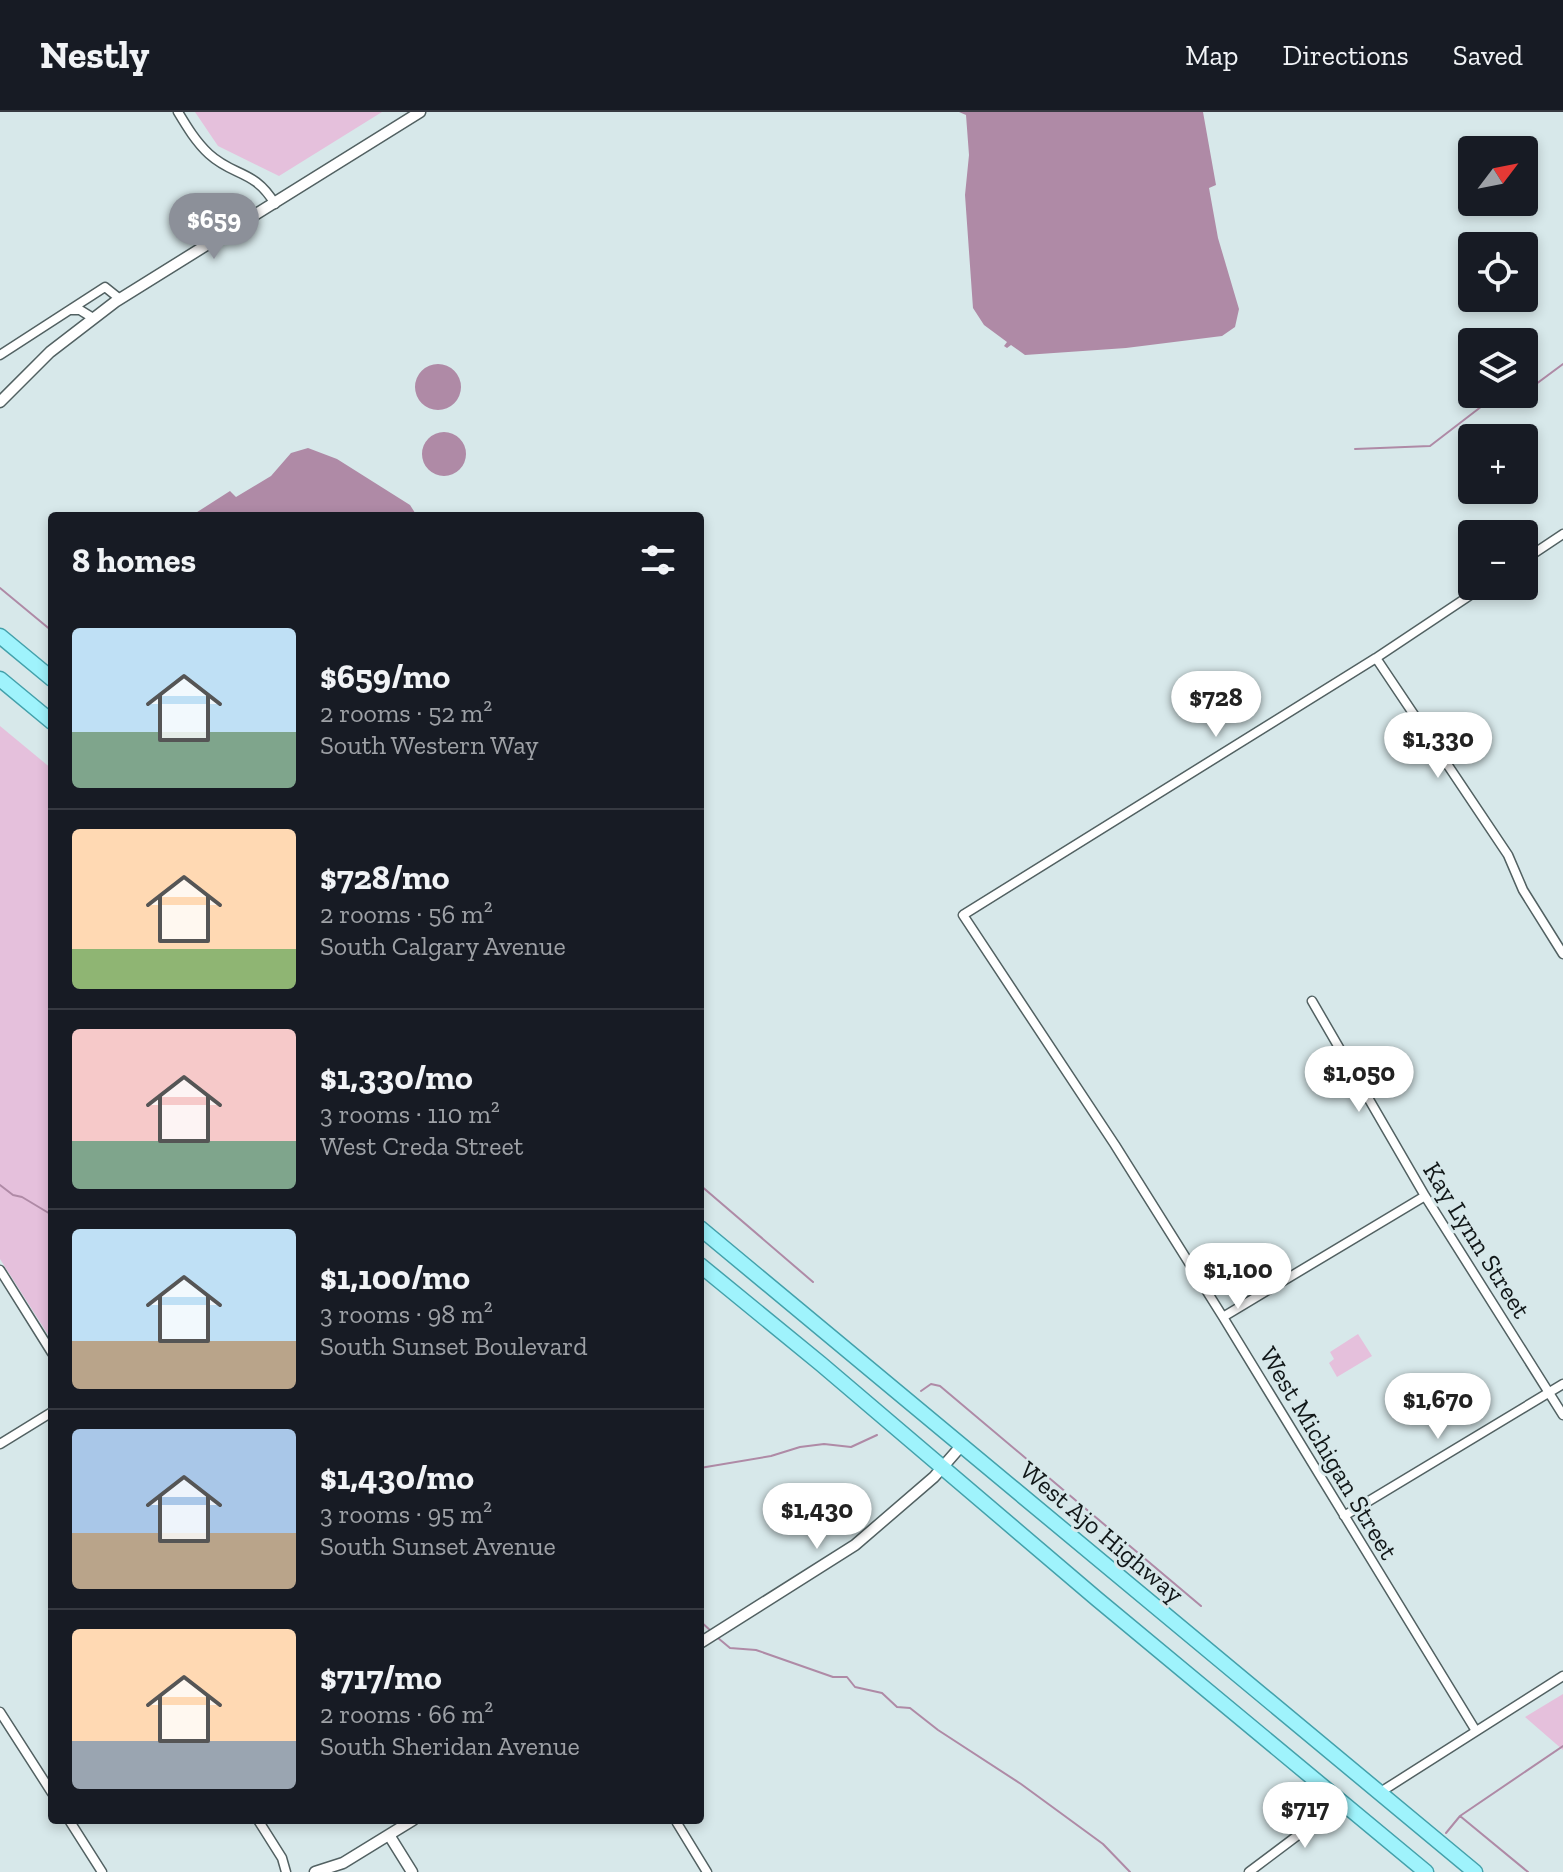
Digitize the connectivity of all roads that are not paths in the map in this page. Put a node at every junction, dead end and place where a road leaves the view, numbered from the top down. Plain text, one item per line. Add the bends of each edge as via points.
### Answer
1 (178, 112) edge
2 (420, 112) edge
3 (275, 204) junction
4 (120, 299) junction
5 (70, 310) junction
6 (93, 318) junction
7 (0, 355) edge
8 (0, 402) edge
9 (1563, 534) edge
10 (1538, 551) edge
11 (1463, 600) edge
12 (0, 636) edge
13 (1376, 658) junction
14 (48, 676) edge
15 (0, 679) edge
16 (48, 719) edge
17 (1563, 954) edge
18 (1312, 1001) dead end
19 (1425, 1196) junction
20 (704, 1231) edge
21 (704, 1268) edge
22 (0, 1270) edge
23 (1223, 1317) junction
24 (48, 1347) edge
25 (1563, 1384) edge
26 (1549, 1393) junction
27 (48, 1414) edge
28 (1563, 1415) edge
29 (0, 1444) edge
30 (961, 1446) junction
31 (943, 1468) junction
32 (1344, 1516) junction
33 (704, 1641) edge
34 (1563, 1676) edge
35 (0, 1712) edge
36 (9, 1727) junction
37 (1476, 1731) junction
38 (0, 1733) edge
39 (48, 1787) edge
40 (1379, 1793) junction
41 (1342, 1802) junction
42 (72, 1824) edge
43 (261, 1824) edge
44 (407, 1824) edge
45 (678, 1824) edge
46 (389, 1835) junction
47 (102, 1872) edge
48 (286, 1872) edge
49 (315, 1872) edge
50 (412, 1872) edge
51 (707, 1872) edge
52 (1249, 1872) edge
53 (1426, 1872) edge
54 (1475, 1872) edge

1 - 3 street via 210,155 265,188
2 - 3 street
3 - 4 street
4 - 5 street via 105,287
4 - 6 street
5 - 6 street
5 - 7 street
6 - 8 street
9 - 10 street
11 - 13 street
12 - 14 main road
13 - 17 street via 1508,855
13 - 23 street, West Michigan Street via 963,915
15 - 16 main road
18 - 19 street, Kay Lynn Street
19 - 23 street
19 - 26 street, Kay Lynn Street
20 - 30 main road, West Ajo Highway
21 - 31 main road, West Ajo Highway
22 - 24 street
23 - 32 street, West Michigan Street
25 - 26 street
26 - 28 street, Kay Lynn Street
26 - 32 street
27 - 29 street
30 - 31 street
30 - 40 main road, West Ajo Highway
31 - 33 street via 843,1554
31 - 41 main road, West Ajo Highway
32 - 37 street, West Michigan Street
34 - 37 street
35 - 36 street
36 - 38 street
36 - 39 street
37 - 40 street
40 - 54 main road, West Ajo Highway
41 - 52 street
41 - 53 main road, West Ajo Highway
42 - 47 street
43 - 48 street
44 - 46 street
45 - 51 street
46 - 49 street via 343,1863
46 - 50 street

